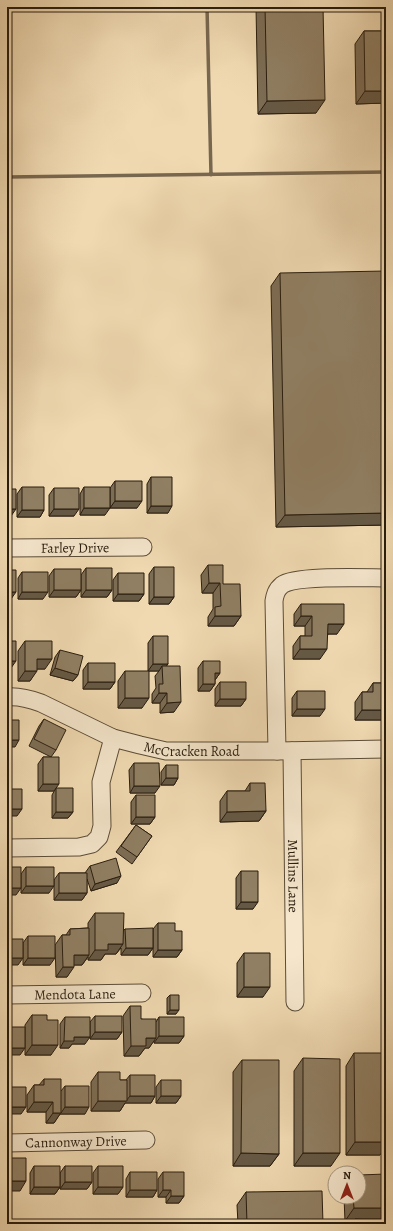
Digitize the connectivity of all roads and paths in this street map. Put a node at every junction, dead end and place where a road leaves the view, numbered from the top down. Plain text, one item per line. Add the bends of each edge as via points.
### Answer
1 (143, 547) dead end
2 (7, 548) edge
3 (386, 578) edge
4 (7, 697) edge
5 (113, 738) junction
6 (386, 749) edge
7 (284, 751) junction
8 (7, 848) edge
9 (142, 993) dead end
10 (7, 995) edge
11 (295, 1002) dead end
12 (146, 1140) dead end
13 (7, 1143) edge

1 - 2 street, Farley Drive
3 - 7 street, Mullins Lane via 304,579 283,585 276,592 274,601
4 - 5 street, McCracken Road via 29,698
5 - 7 street, McCracken Road via 166,750
5 - 8 street via 101,782 102,826 99,837 92,844 79,847
6 - 7 street, McCracken Road
7 - 11 street, Mullins Lane
9 - 10 street, Mendota Lane
12 - 13 street, Cannonway Drive

